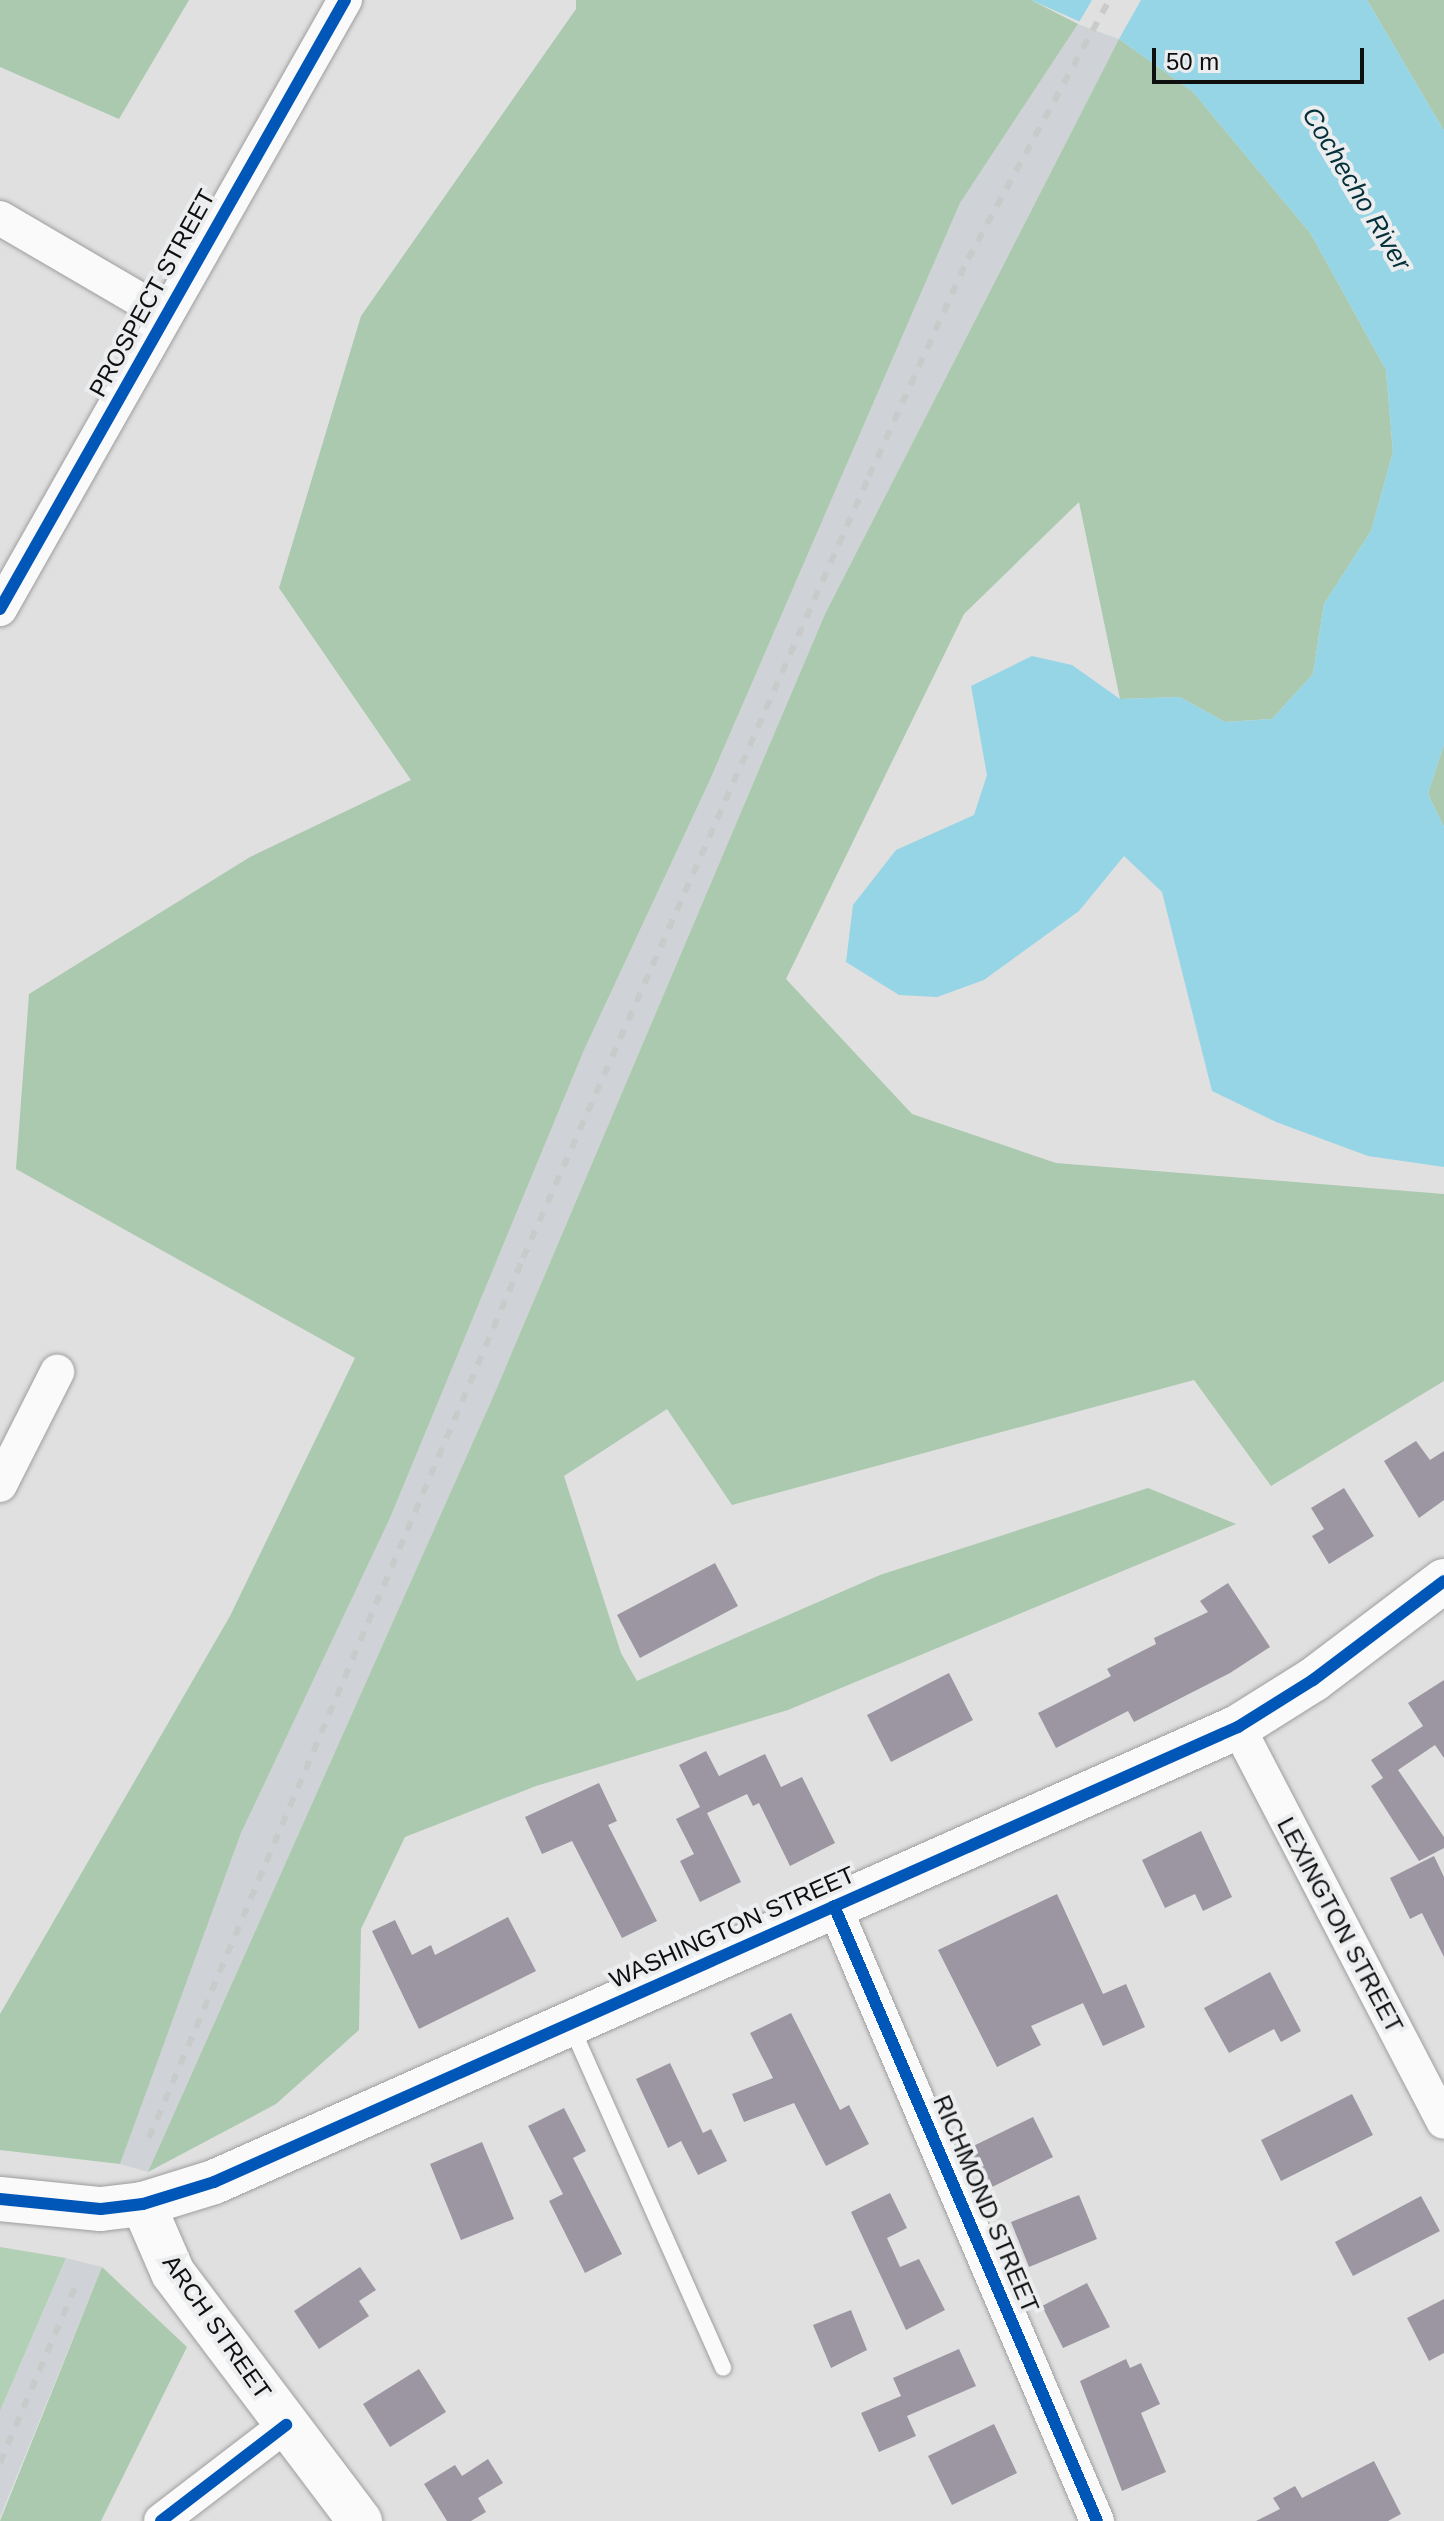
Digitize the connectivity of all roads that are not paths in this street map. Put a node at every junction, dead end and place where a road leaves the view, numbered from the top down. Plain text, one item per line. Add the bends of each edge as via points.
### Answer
1 (345, 0) edge
2 (0, 218) edge
3 (166, 315) junction
4 (0, 609) edge
5 (57, 1372) dead end
6 (0, 1485) edge
7 (1444, 1581) edge
8 (1238, 1727) junction
9 (834, 1906) junction
10 (570, 2024) junction
11 (1444, 2122) edge
12 (0, 2199) edge
13 (143, 2204) junction
14 (723, 2368) dead end
15 (286, 2425) junction
16 (161, 2521) edge
17 (360, 2521) edge
18 (1097, 2521) edge

1 - 3 street, PROSPECT STREET
2 - 3 street
3 - 4 street, PROSPECT STREET
5 - 6 street
7 - 8 street, WASHINGTON STREET via 1313,1680
8 - 9 street, WASHINGTON STREET
8 - 11 street, LEXINGTON STREET
9 - 10 street, WASHINGTON STREET
9 - 18 street, RICHMOND STREET
10 - 13 street, WASHINGTON STREET via 214,2182
10 - 14 lane
12 - 13 street, WASHINGTON STREET via 101,2209
13 - 15 street, ARCH STREET via 173,2273
15 - 16 street
15 - 17 street, ARCH STREET

